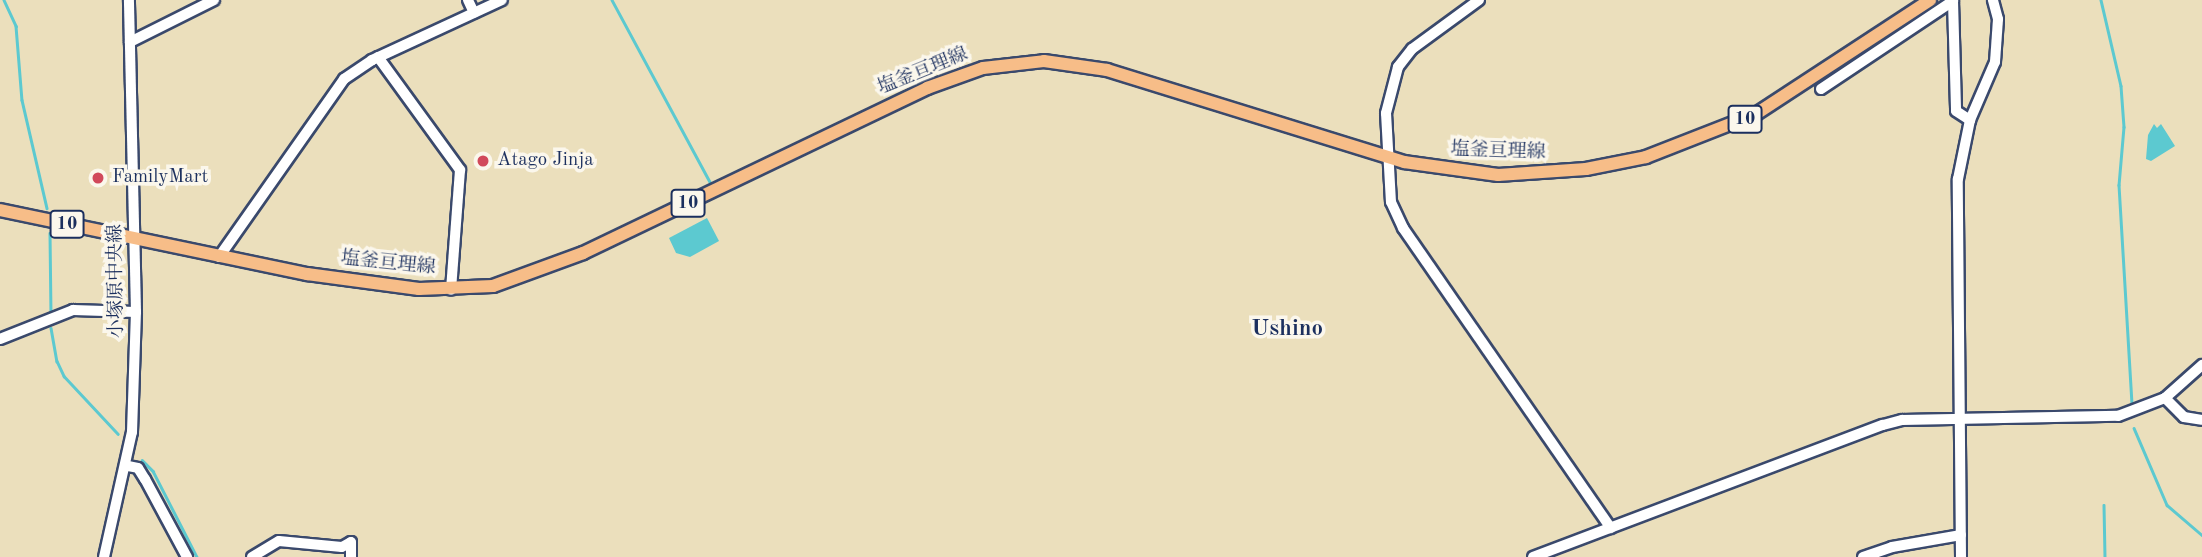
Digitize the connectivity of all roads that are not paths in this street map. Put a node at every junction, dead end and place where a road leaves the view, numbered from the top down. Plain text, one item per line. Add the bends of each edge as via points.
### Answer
1 (128, 0) edge
2 (214, 0) edge
3 (468, 0) edge
4 (502, 0) edge
5 (1479, 0) edge
6 (1930, 0) edge
7 (1993, 0) edge
8 (474, 13) junction
9 (130, 42) junction
10 (378, 57) junction
11 (1821, 89) dead end
12 (1970, 120) junction
13 (1387, 159) junction
14 (0, 210) edge
15 (134, 239) junction
16 (219, 257) junction
17 (451, 290) junction
18 (136, 312) junction
19 (0, 338) edge
20 (2202, 365) edge
21 (2165, 398) junction
22 (1960, 420) junction
23 (2202, 420) edge
24 (128, 466) junction
25 (1611, 528) junction
26 (1961, 535) junction
27 (104, 557) edge
28 (187, 557) edge
29 (252, 557) edge
30 (351, 557) edge
31 (1534, 557) edge
32 (1863, 557) edge
33 (1961, 557) edge

1 - 9 street, 小塚原中央線
2 - 9 street
3 - 8 street
4 - 8 street
5 - 13 street via 1412,49 1398,68 1386,113
6 - 13 main road, 塩釜亘理線 / 10 via 1756,114 1646,157 1534,175 1457,173
7 - 12 street via 1998,19 1995,62
8 - 10 street
9 - 15 street, 小塚原中央線
10 - 16 street via 344,79 322,104
10 - 17 street via 460,170
11 - 12 street via 1953,1 1956,111
12 - 22 street via 1958,179
13 - 17 main road, 塩釜亘理線 / 10 via 1107,70 1045,61 1013,63 983,68 927,88 561,262 493,286
13 - 25 street via 1391,202 1403,228
14 - 15 main road, 塩釜亘理線 / 10
15 - 16 main road, 塩釜亘理線 / 10
15 - 18 street, 小塚原中央線
16 - 17 main road, 塩釜亘理線 / 10 via 307,274
18 - 19 street via 73,310
18 - 24 street, 小塚原中央線
20 - 21 street
21 - 22 street via 2110,418
21 - 23 street via 2180,414
22 - 25 street via 1902,421 1846,436
22 - 26 street
24 - 27 street, 小塚原中央線
24 - 28 street via 138,468
25 - 31 street
26 - 32 street
26 - 33 street
29 - 30 street via 279,541 342,547 351,542

